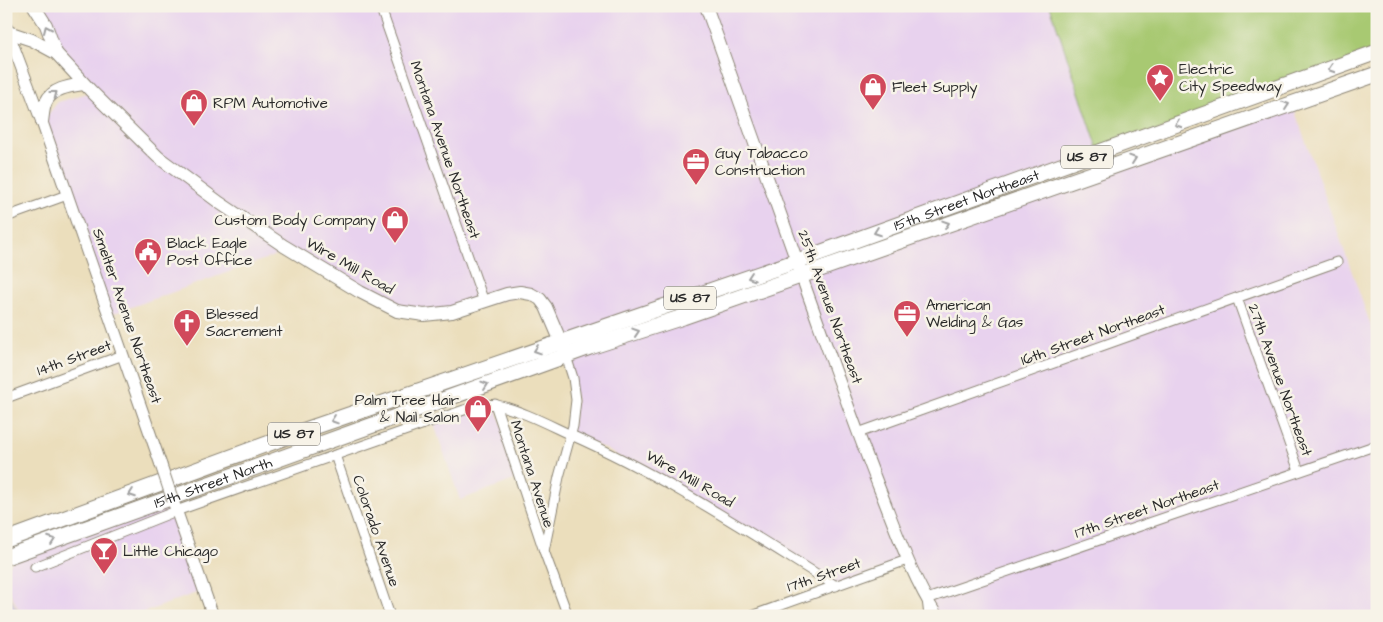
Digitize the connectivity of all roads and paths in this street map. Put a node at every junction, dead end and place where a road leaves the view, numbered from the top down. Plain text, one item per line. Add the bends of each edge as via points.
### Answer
1 (34, 6) edge
2 (380, 6) edge
3 (706, 6) edge
4 (7, 31) edge
5 (1377, 52) edge
6 (56, 53) junction
7 (1377, 74) edge
8 (84, 84) junction
9 (42, 122) junction
10 (67, 195) junction
11 (6, 216) edge
12 (1337, 262) dead end
13 (799, 268) junction
14 (1237, 298) junction
15 (484, 302) junction
16 (587, 341) joint
17 (564, 349) junction
18 (124, 355) junction
19 (6, 398) edge
20 (495, 404) junction
21 (858, 433) junction
22 (571, 434) junction
23 (1377, 445) edge
24 (335, 455) junction
25 (1298, 471) junction
26 (174, 506) junction
27 (6, 540) edge
28 (544, 551) junction
29 (6, 557) edge
30 (907, 560) junction
31 (34, 567) dead end
32 (836, 586) junction
33 (927, 600) junction
34 (934, 615) edge
35 (213, 616) edge
36 (390, 616) edge
37 (568, 616) edge
38 (751, 616) edge

6 -> 1 main road
2 - 15 street, Montana Avenue Northeast
3 - 13 main road, 25th Avenue Northeast
4 - 6 main road, Wire Mill Road
4 - 9 street, Smelter Avenue Northeast
5 -> 13 main road, 15th Street Northeast / US 87
6 - 8 main road, Wire Mill Road
13 -> 7 main road, 15th Street Northeast / US 87
9 -> 8 main road via 46,101 55,92 67,86
8 - 15 main road, Wire Mill Road via 158,157 220,203 290,250 382,304 397,312 424,315 452,312
9 - 10 street, Smelter Avenue Northeast
10 - 11 street
10 - 18 street, Smelter Avenue Northeast
12 - 14 street, 16th Street Northeast
13 - 16 main road, 15th Street Northeast / US 87 via 683,317
13 - 21 street, 25th Avenue Northeast
14 - 21 street, 16th Street Northeast
14 - 25 street, 27th Avenue Northeast
15 - 17 main road, Wire Mill Road via 520,292 540,299
16 - 17 main road, 15th Street North / US 87
17 - 22 street, Wire Mill Road via 576,400
17 -> 27 main road, 15th Street North / US 87 via 305,430
29 -> 17 main road, 15th Street North / US 87
18 - 19 street, 14th Street
18 - 26 street, Smelter Avenue Northeast, bridge
20 - 22 street, 15th Street North
20 - 24 street, 15th Street North via 464,410
20 - 28 street, Montana Avenue
21 - 30 street, 25th Avenue Northeast
22 - 28 street, Montana Avenue
22 - 32 street, Wire Mill Road via 606,449 685,494
23 - 25 street, 17th Street Northeast
24 - 26 street, 15th Street North
24 - 36 street, Colorado Avenue
25 - 33 street, 17th Street Northeast
26 - 31 street, 15th Street North
26 - 35 street, Smelter Avenue Northeast
28 - 37 street, Montana Avenue
30 - 32 street, 17th Street
30 - 33 street, 25th Avenue Northeast
32 - 38 street, 17th Street
33 - 34 street, 25th Avenue Northeast

